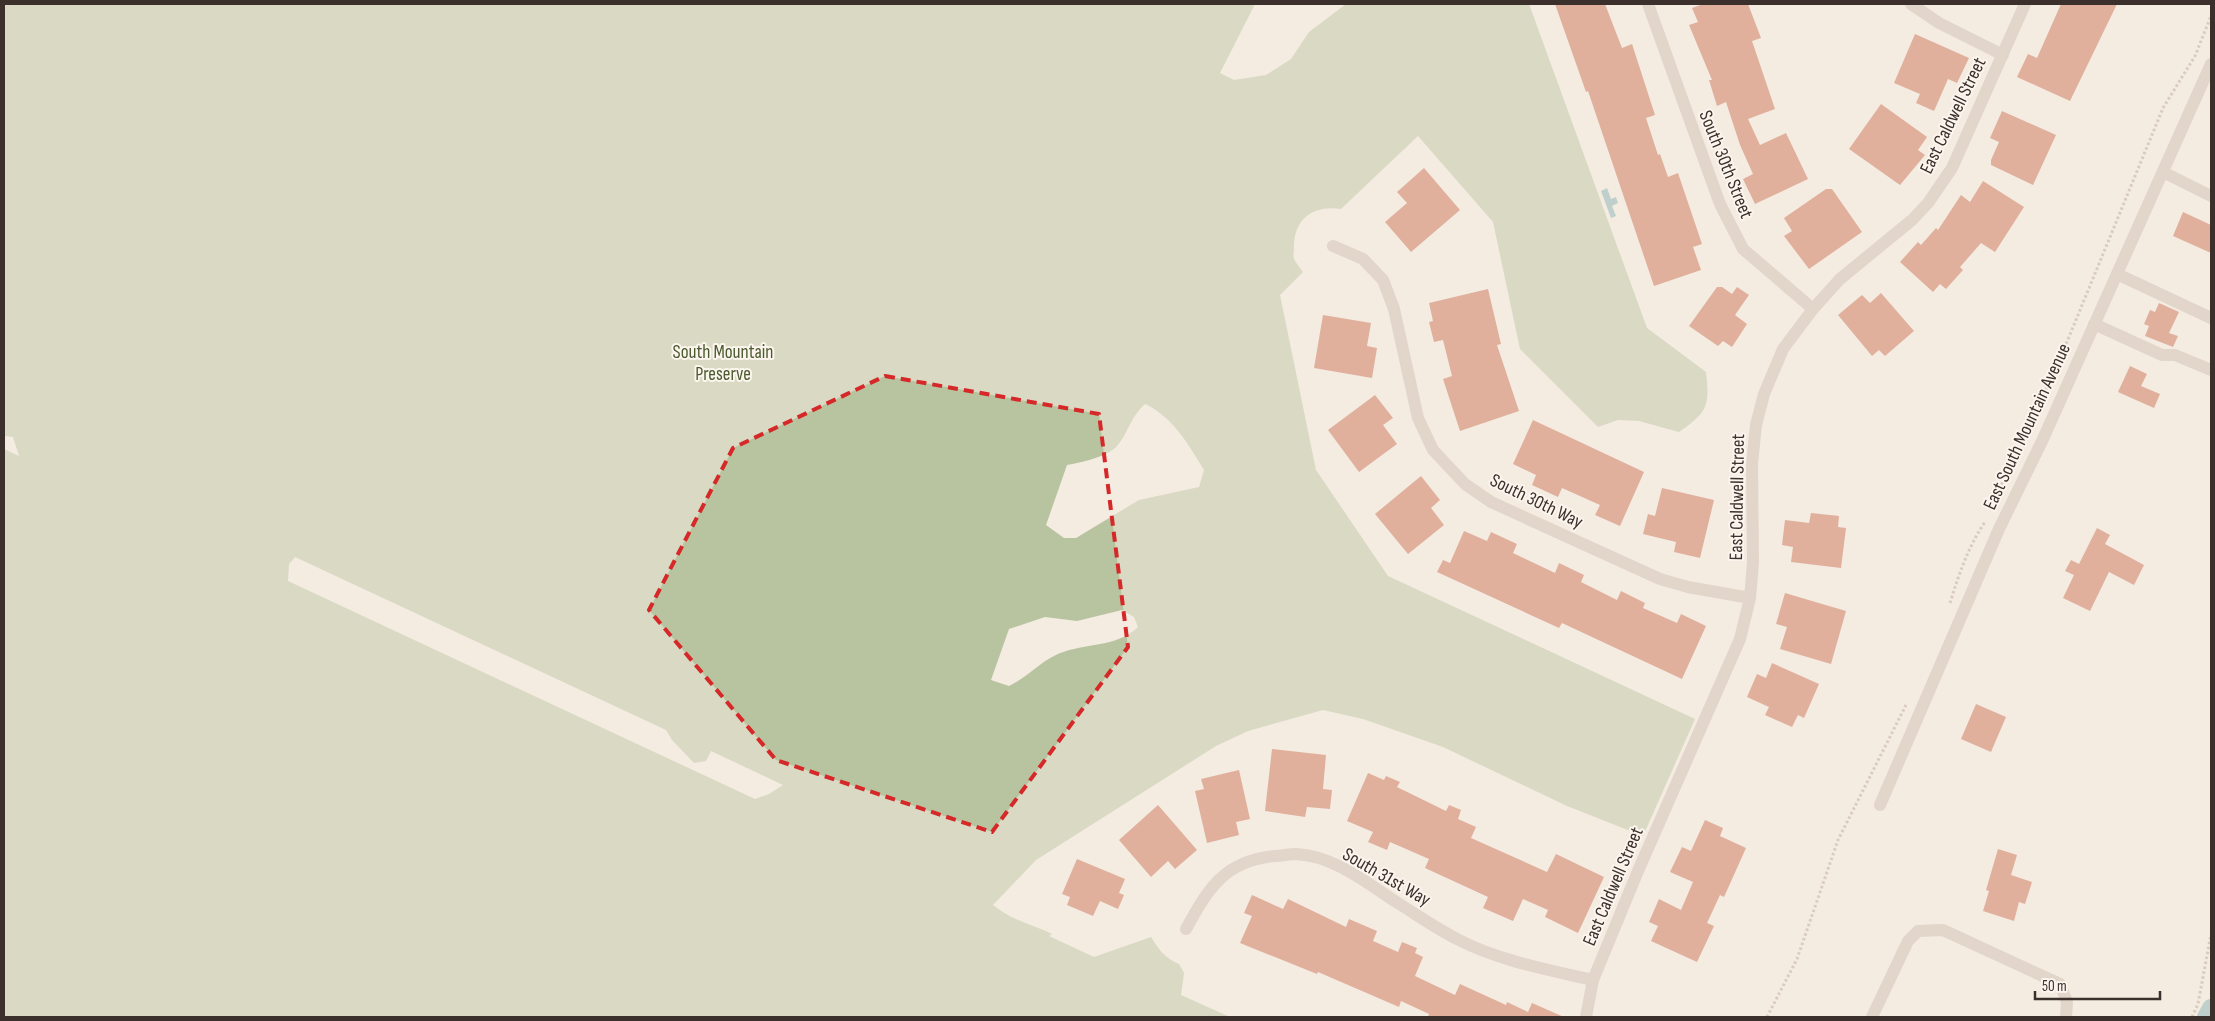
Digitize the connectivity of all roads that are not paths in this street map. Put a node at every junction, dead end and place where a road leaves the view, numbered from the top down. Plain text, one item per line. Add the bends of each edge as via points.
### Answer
1 (1648, 4) edge
2 (1911, 4) edge
3 (2025, 4) edge
4 (2003, 55) junction
5 (2211, 64) edge
6 (2208, 82) edge
7 (2163, 172) junction
8 (2211, 196) edge
9 (1333, 246) dead end
10 (2117, 274) junction
11 (1813, 309) junction
12 (2211, 318) edge
13 (2094, 324) junction
14 (2211, 370) edge
15 (1750, 598) junction
16 (1880, 806) dead end
17 (1186, 929) dead end
18 (1593, 980) junction
19 (1586, 1017) edge
20 (1872, 1017) edge
21 (2066, 1017) edge

1 - 11 street, South 30th Street via 1720,204 1743,249
2 - 4 street via 1939,23
3 - 4 street, East Caldwell Street
4 - 11 street, East Caldwell Street via 1952,168 1928,203 1840,279
5 - 6 street, East South Mountain Avenue
6 - 7 street, East South Mountain Avenue
7 - 8 street
7 - 10 street, East South Mountain Avenue
9 - 15 street, South 30th Way via 1363,259 1383,280 1394,309 1418,418 1433,450 1465,484 1491,502 1660,579
10 - 12 street
10 - 13 street, East South Mountain Avenue
11 - 15 street, East Caldwell Street via 1783,349 1764,394 1756,425 1752,464
13 - 14 street via 2162,355 2175,355
13 - 16 street, East South Mountain Avenue via 1999,529
15 - 18 street, East Caldwell Street via 1740,639
17 - 18 street, South 31st Way via 1205,895 1226,872 1245,861 1297,854 1332,864 1363,879 1460,940 1518,961
18 - 19 street, East Caldwell Street
20 - 21 street via 1908,941 1918,931 1943,930 2060,984 2068,1002

